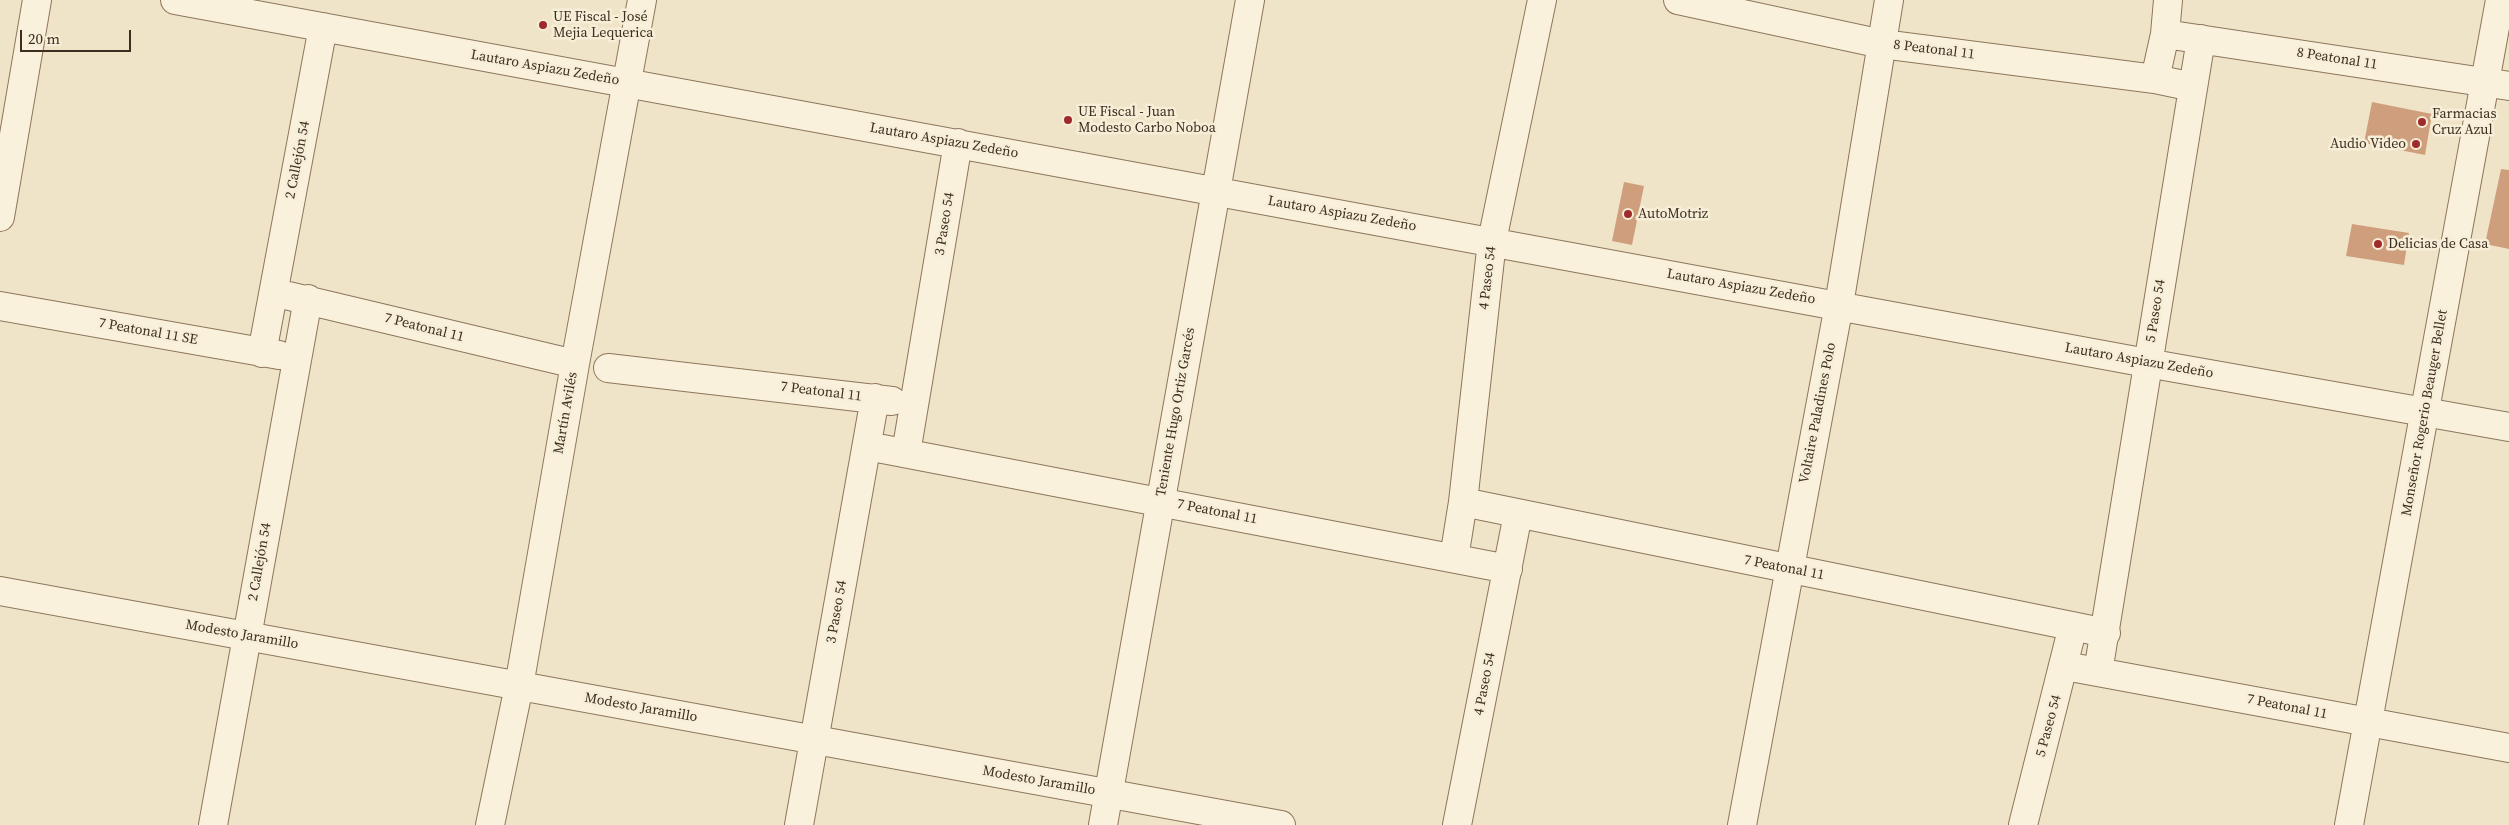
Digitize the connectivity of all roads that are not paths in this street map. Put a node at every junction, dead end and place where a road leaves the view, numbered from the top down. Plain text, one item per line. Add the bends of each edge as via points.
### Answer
1 (38, 0) edge
2 (176, 0) edge
3 (642, 0) edge
4 (1250, 0) edge
5 (1542, 0) edge
6 (1678, 0) edge
7 (1889, 0) edge
8 (2168, 0) edge
9 (2500, 0) edge
10 (323, 27) junction
11 (2165, 34) junction
12 (2201, 39) junction
13 (1882, 44) junction
14 (2155, 79) junction
15 (627, 83) junction
16 (2497, 84) edge
17 (2193, 86) junction
18 (958, 143) junction
19 (1216, 191) junction
20 (0, 217) edge
21 (1492, 241) junction
22 (273, 293) junction
23 (308, 299) junction
24 (1839, 305) junction
25 (0, 306) edge
26 (262, 352) junction
27 (297, 358) junction
28 (2147, 363) junction
29 (574, 364) junction
30 (608, 368) dead end
31 (875, 398) junction
32 (915, 405) junction
33 (2425, 412) junction
34 (2509, 427) edge
35 (867, 446) junction
36 (906, 453) junction
37 (1160, 502) junction
38 (1463, 502) junction
39 (1518, 514) junction
40 (1454, 558) junction
41 (1789, 568) junction
42 (1508, 569) junction
43 (0, 591) edge
44 (2073, 626) junction
45 (2106, 633) junction
46 (247, 636) junction
47 (2065, 666) junction
48 (2098, 672) junction
49 (519, 686) junction
50 (2368, 722) junction
51 (814, 740) junction
52 (2509, 748) edge
53 (1108, 793) junction
54 (213, 825) edge
55 (490, 825) edge
56 (799, 825) edge
57 (1103, 825) edge
58 (1281, 825) edge
59 (1457, 825) edge
60 (1742, 825) edge
61 (2023, 825) edge
62 (2349, 825) edge

1 - 20 street
2 - 10 street, Lautaro Aspiazu Zedeño
3 - 15 street, Martín Avilés
4 - 19 street, Teniente Hugo Ortiz Garcés
5 - 21 street, 4 Paseo 54
6 - 13 street, 8 Peatonal 11
7 - 13 street, Voltaire Paladines Polo
8 - 11 street
9 - 16 street, Monseñor Rogerio Beauger Bellet
10 - 15 street, Lautaro Aspiazu Zedeño
10 - 22 street, 2 Callejón 54
11 - 12 street, 8 Peatonal 11
11 - 14 street
12 - 16 street, 8 Peatonal 11
12 - 17 street, 5 Paseo 54
13 - 14 street, 8 Peatonal 11
13 - 24 street, Voltaire Paladines Polo
14 - 17 street, 8 Peatonal 11
15 - 18 street, Lautaro Aspiazu Zedeño
15 - 29 street, Martín Avilés
16 - 33 street, Monseñor Rogerio Beauger Bellet
17 - 28 street, 5 Paseo 54
18 - 19 street, Lautaro Aspiazu Zedeño
18 - 32 street, 3 Paseo 54
19 - 21 street, Lautaro Aspiazu Zedeño
19 - 37 street, Teniente Hugo Ortiz Garcés
21 - 24 street, Lautaro Aspiazu Zedeño
21 - 38 street, 4 Paseo 54
22 - 23 street, 7 Peatonal 11
22 - 26 street, 2 Callejón 54
23 - 27 street, 2 Callejón 54
23 - 29 street, 7 Peatonal 11
24 - 28 street, Lautaro Aspiazu Zedeño
24 - 41 street, Voltaire Paladines Polo
25 - 26 street, 7 Peatonal 11 SE
26 - 27 street, 7 Peatonal 11 SE
27 - 46 street, 2 Callejón 54
28 - 33 street, Lautaro Aspiazu Zedeño
28 - 45 street, 5 Paseo 54
29 - 49 street, Martín Avilés
30 - 31 street, 7 Peatonal 11
31 - 32 street, 7 Peatonal 11
31 - 35 street, 3 Paseo 54
32 - 36 street, 3 Paseo 54
33 - 34 street, Lautaro Aspiazu Zedeño
33 - 50 street, Monseñor Rogerio Beauger Bellet
35 - 36 street, 7 Peatonal 11
35 - 51 street, 3 Paseo 54
36 - 37 street, 7 Peatonal 11
37 - 40 street, 7 Peatonal 11
37 - 53 street, Teniente Hugo Ortiz Garcés
38 - 39 street, 7 Peatonal 11
38 - 40 street, 4 Paseo 54
39 - 41 street, 7 Peatonal 11
39 - 42 street, 4 Paseo 54
40 - 42 street, 7 Peatonal 11
41 - 44 street, 7 Peatonal 11
41 - 60 street, Voltaire Paladines Polo
42 - 59 street, 4 Paseo 54
43 - 46 street, Modesto Jaramillo
44 - 45 street, 7 Peatonal 11
44 - 47 street, 5 Paseo 54
45 - 48 street, 5 Paseo 54
46 - 49 street, Modesto Jaramillo
46 - 54 street, 2 Callejón 54
47 - 48 street, 7 Peatonal 11
47 - 61 street, 5 Paseo 54
48 - 50 street, 7 Peatonal 11
49 - 51 street, Modesto Jaramillo
49 - 55 street, Martín Avilés
50 - 52 street, 7 Peatonal 11
50 - 62 street, Monseñor Rogerio Beauger Bellet
51 - 53 street, Modesto Jaramillo
51 - 56 street, 3 Paseo 54
53 - 57 street, Teniente Hugo Ortiz Garcés
53 - 58 street, Modesto Jaramillo

